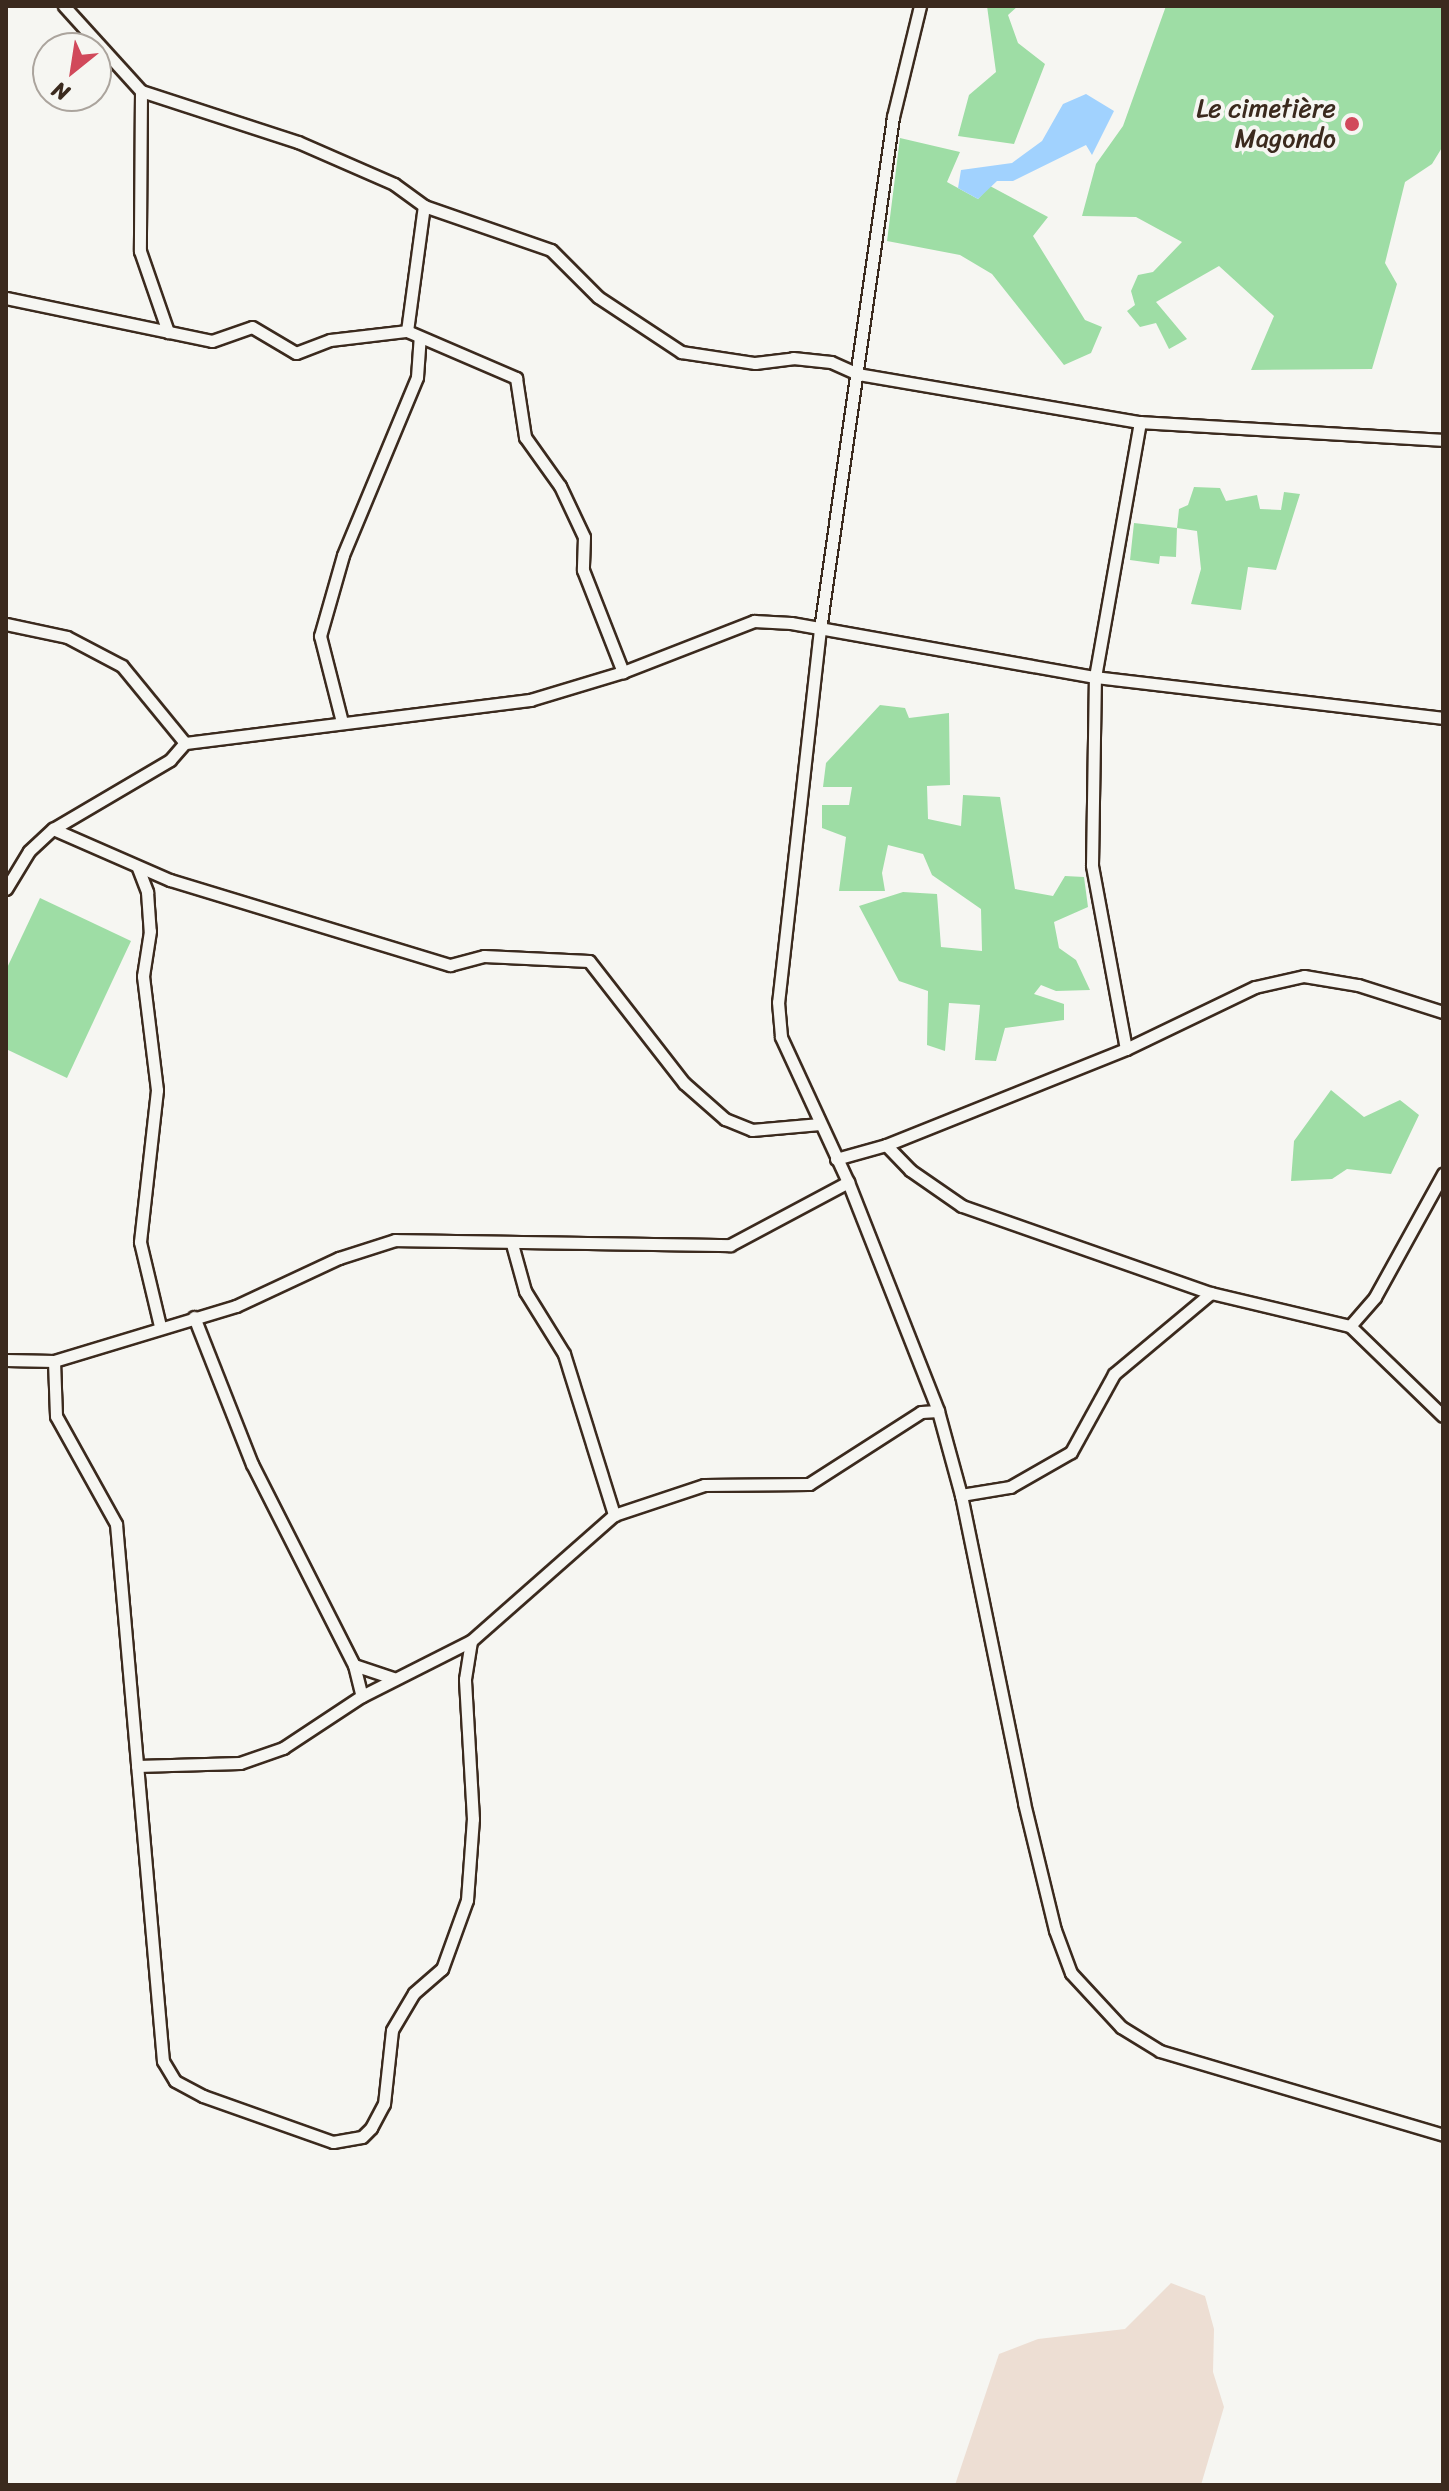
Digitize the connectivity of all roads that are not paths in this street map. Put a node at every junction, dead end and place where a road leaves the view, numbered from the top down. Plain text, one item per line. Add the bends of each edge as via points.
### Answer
1 (64, 6) edge
2 (920, 6) edge
3 (141, 91) junction
4 (424, 206) junction
5 (6, 298) edge
6 (407, 331) junction
7 (168, 332) junction
8 (420, 338) junction
9 (858, 374) junction
10 (1140, 422) junction
11 (1443, 440) edge
12 (6, 624) edge
13 (820, 629) junction
14 (623, 672) junction
15 (1095, 677) junction
16 (1443, 718) edge
17 (342, 722) junction
18 (185, 743) junction
19 (53, 829) junction
20 (138, 868) junction
21 (6, 889) edge
22 (1443, 1012) edge
23 (1126, 1049) junction
24 (820, 1124) junction
25 (886, 1145) junction
26 (836, 1159) junction
27 (1443, 1174) edge
28 (848, 1182) junction
29 (512, 1244) junction
30 (1211, 1293) junction
31 (194, 1317) junction
32 (160, 1326) junction
33 (1350, 1326) junction
34 (6, 1360) edge
35 (54, 1361) junction
36 (938, 1411) junction
37 (1443, 1416) edge
38 (961, 1495) junction
39 (614, 1515) junction
40 (471, 1641) junction
41 (354, 1665) junction
42 (393, 1678) junction
43 (362, 1696) junction
44 (137, 1766) junction
45 (1443, 2135) edge

1 - 3 street
2 - 9 street via 893,117
3 - 4 street via 298,142 394,184
3 - 7 street via 140,251
4 - 6 street
4 - 9 street via 551,250 598,297 681,352 755,363 793,358 831,362
5 - 7 street
6 - 7 street via 330,340 296,353 252,327 212,341
6 - 8 street
8 - 14 street via 516,378 525,437 560,486 584,537 583,570
8 - 17 street via 417,377 348,542 320,636
9 - 10 street
9 - 13 street
10 - 11 street
10 - 15 street
12 - 18 street via 67,637 122,666
13 - 14 street via 754,621
13 - 15 street
13 - 24 street via 778,1002 785,1047
14 - 17 street via 530,700
15 - 16 street
15 - 23 street via 1092,865
17 - 18 street
18 - 19 street via 170,760
19 - 20 street
19 - 21 street via 29,851
20 - 24 street via 450,965 484,956 589,961 684,1083 725,1119 752,1130
20 - 32 street via 147,892 150,931 143,976 157,1090 140,1242
22 - 23 street via 1358,985 1304,976 1255,987
23 - 25 street
24 - 26 street
25 - 26 street
25 - 30 street via 910,1170 962,1206
26 - 28 street
27 - 33 street via 1375,1297
28 - 29 street via 730,1245
28 - 36 street
29 - 31 street via 395,1240 339,1258 236,1306
29 - 39 street via 525,1291 564,1354
30 - 33 street
30 - 38 street via 1114,1374 1071,1452 1010,1487
31 - 32 street
31 - 41 street via 252,1464
32 - 35 street
33 - 37 street
34 - 35 street
35 - 44 street via 56,1416 116,1524
36 - 38 street
36 - 39 street via 921,1412 809,1484 704,1485
38 - 45 street via 1024,1803 1071,1973 1121,2027 1160,2051
39 - 40 street
40 - 42 street
40 - 44 street via 465,1679 473,1819 467,1900 442,1969 414,1993 392,2030 384,2104 362,2137 333,2142 175,2081 163,2061
41 - 42 street
41 - 43 street
42 - 43 street
43 - 44 street via 283,1748 240,1763

